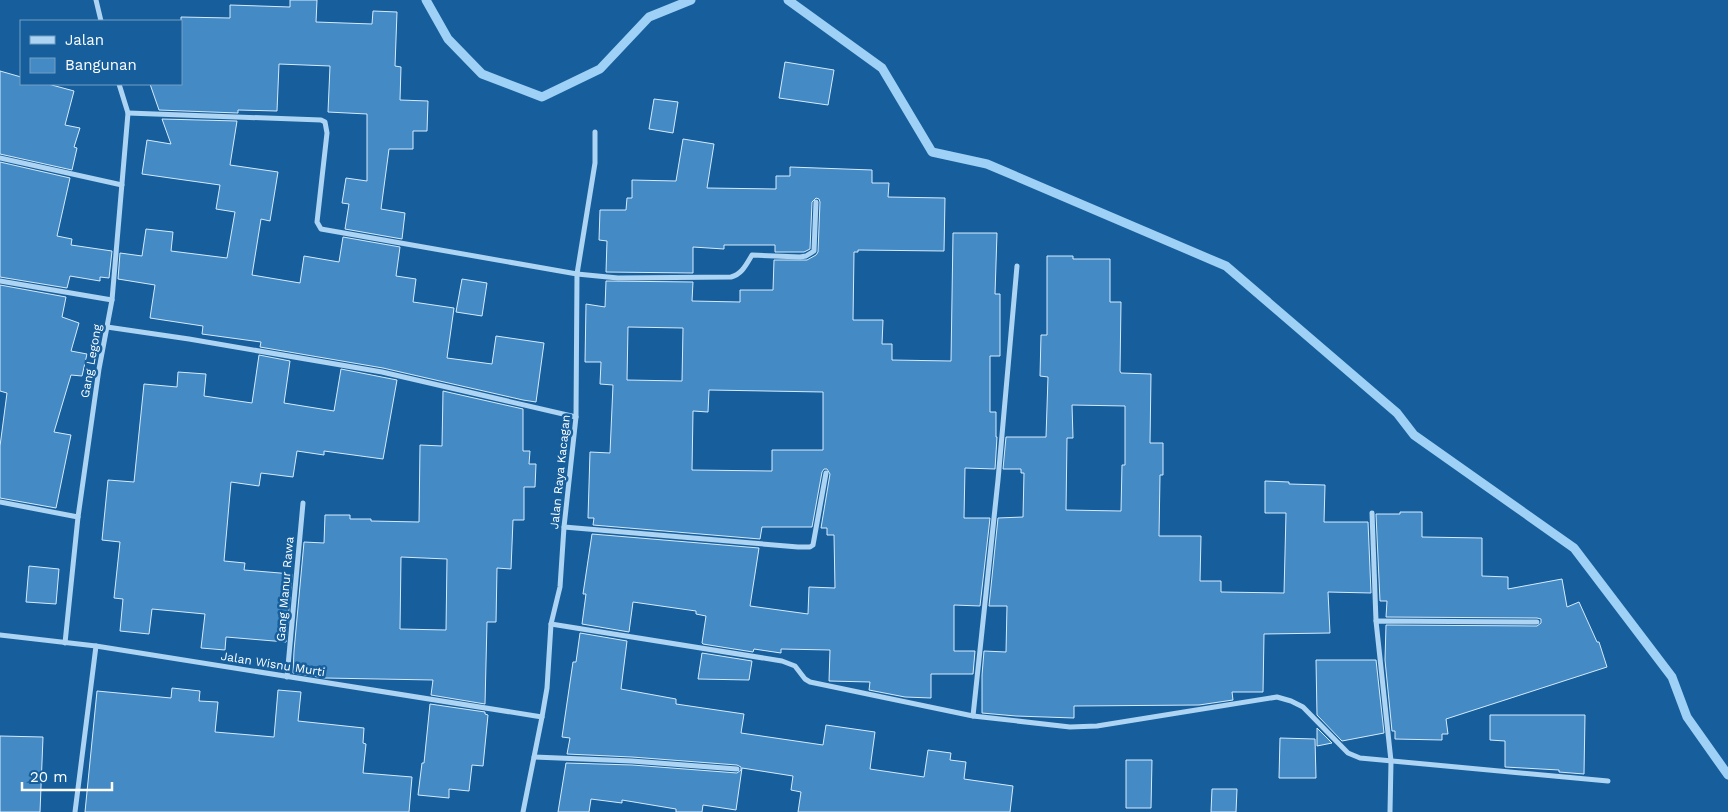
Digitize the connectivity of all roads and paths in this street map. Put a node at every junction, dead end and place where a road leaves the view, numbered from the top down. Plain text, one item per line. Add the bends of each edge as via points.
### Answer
1 (96, 0) edge
2 (101, 20) edge
3 (119, 85) edge
4 (128, 113) junction
5 (595, 132) dead end
6 (0, 158) edge
7 (122, 186) junction
8 (816, 202) dead end
9 (1017, 266) dead end
10 (577, 274) junction
11 (0, 281) edge
12 (112, 300) junction
13 (107, 327) junction
14 (576, 417) junction
15 (826, 473) dead end
16 (0, 502) edge
17 (303, 503) dead end
18 (1372, 513) dead end
19 (78, 517) junction
20 (564, 527) junction
21 (1376, 620) junction
22 (1537, 622) dead end
23 (551, 624) junction
24 (0, 635) edge
25 (65, 643) junction
26 (96, 646) junction
27 (287, 677) junction
28 (972, 716) junction
29 (542, 718) junction
30 (534, 757) junction
31 (1391, 760) junction
32 (737, 769) dead end
33 (1608, 781) dead end
34 (75, 812) edge
35 (523, 812) edge
36 (1390, 812) edge

1 - 2 street
3 - 4 street, Gang Legong
4 - 7 street, Gang Legong
4 - 10 street via 321,120 325,122 326,133 317,222 321,229
5 - 10 street, Jalan Raya Kacagan via 595,162
6 - 7 street
7 - 12 street, Gang Legong
8 - 10 street via 814,251 806,256 756,254 738,274 731,277 618,278
9 - 28 street
10 - 14 street, Jalan Raya Kacagan
11 - 12 street
12 - 13 street, Gang Legong
13 - 14 street via 382,372
13 - 19 street, Gang Legong
14 - 20 street, Jalan Raya Kacagan
15 - 20 street via 813,545 810,547
16 - 19 street
17 - 27 street, Gang Manur Rawa
18 - 21 street
19 - 25 street, Gang Legong
20 - 23 street, Jalan Raya Kacagan via 560,588
21 - 22 street
21 - 31 street
23 - 28 street via 782,661 795,666 810,682
23 - 29 street, Jalan Raya Kacagan
24 - 25 street, Jalan Wisnu Murti
25 - 26 street, Jalan Wisnu Murti
26 - 27 street, Jalan Wisnu Murti
26 - 34 street
27 - 29 street, Jalan Wisnu Murti
28 - 31 street via 1070,727 1097,726 1277,697 1302,707 1348,753 1360,758
29 - 30 street, Jalan Raya Kacagan
30 - 32 street
30 - 35 street, Jalan Raya Kacagan
31 - 33 street
31 - 36 street

